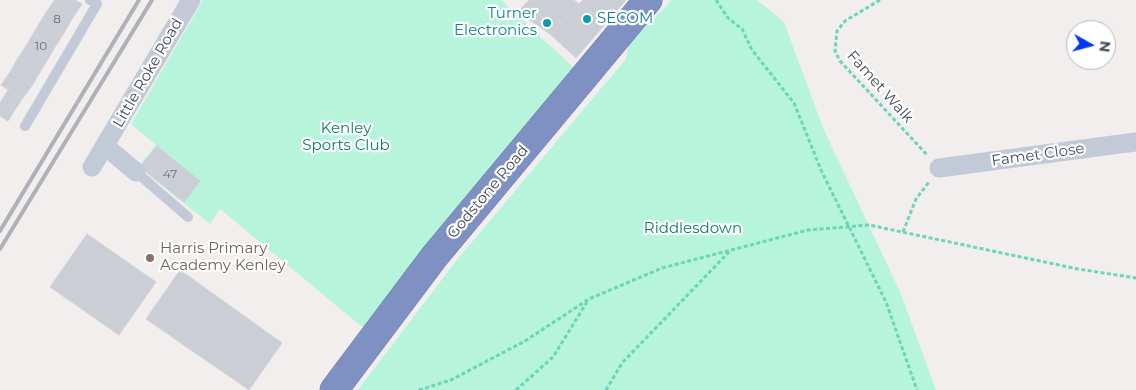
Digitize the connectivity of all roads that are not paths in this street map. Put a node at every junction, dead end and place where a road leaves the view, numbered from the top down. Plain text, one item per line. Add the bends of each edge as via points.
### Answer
1 (90, 0) edge
2 (190, 0) edge
3 (648, 0) edge
4 (25, 126) dead end
5 (1136, 142) edge
6 (105, 146) junction
7 (92, 167) dead end
8 (939, 168) road end
9 (136, 172) joint
10 (188, 217) dead end
11 (334, 390) edge

1 - 4 lane via 96,4
2 - 6 street, Little Roke Road
3 - 11 highway, Godstone Road via 434,257
5 - 8 street, Famet Close
6 - 7 street, Little Roke Road
6 - 9 street
9 - 10 lane

